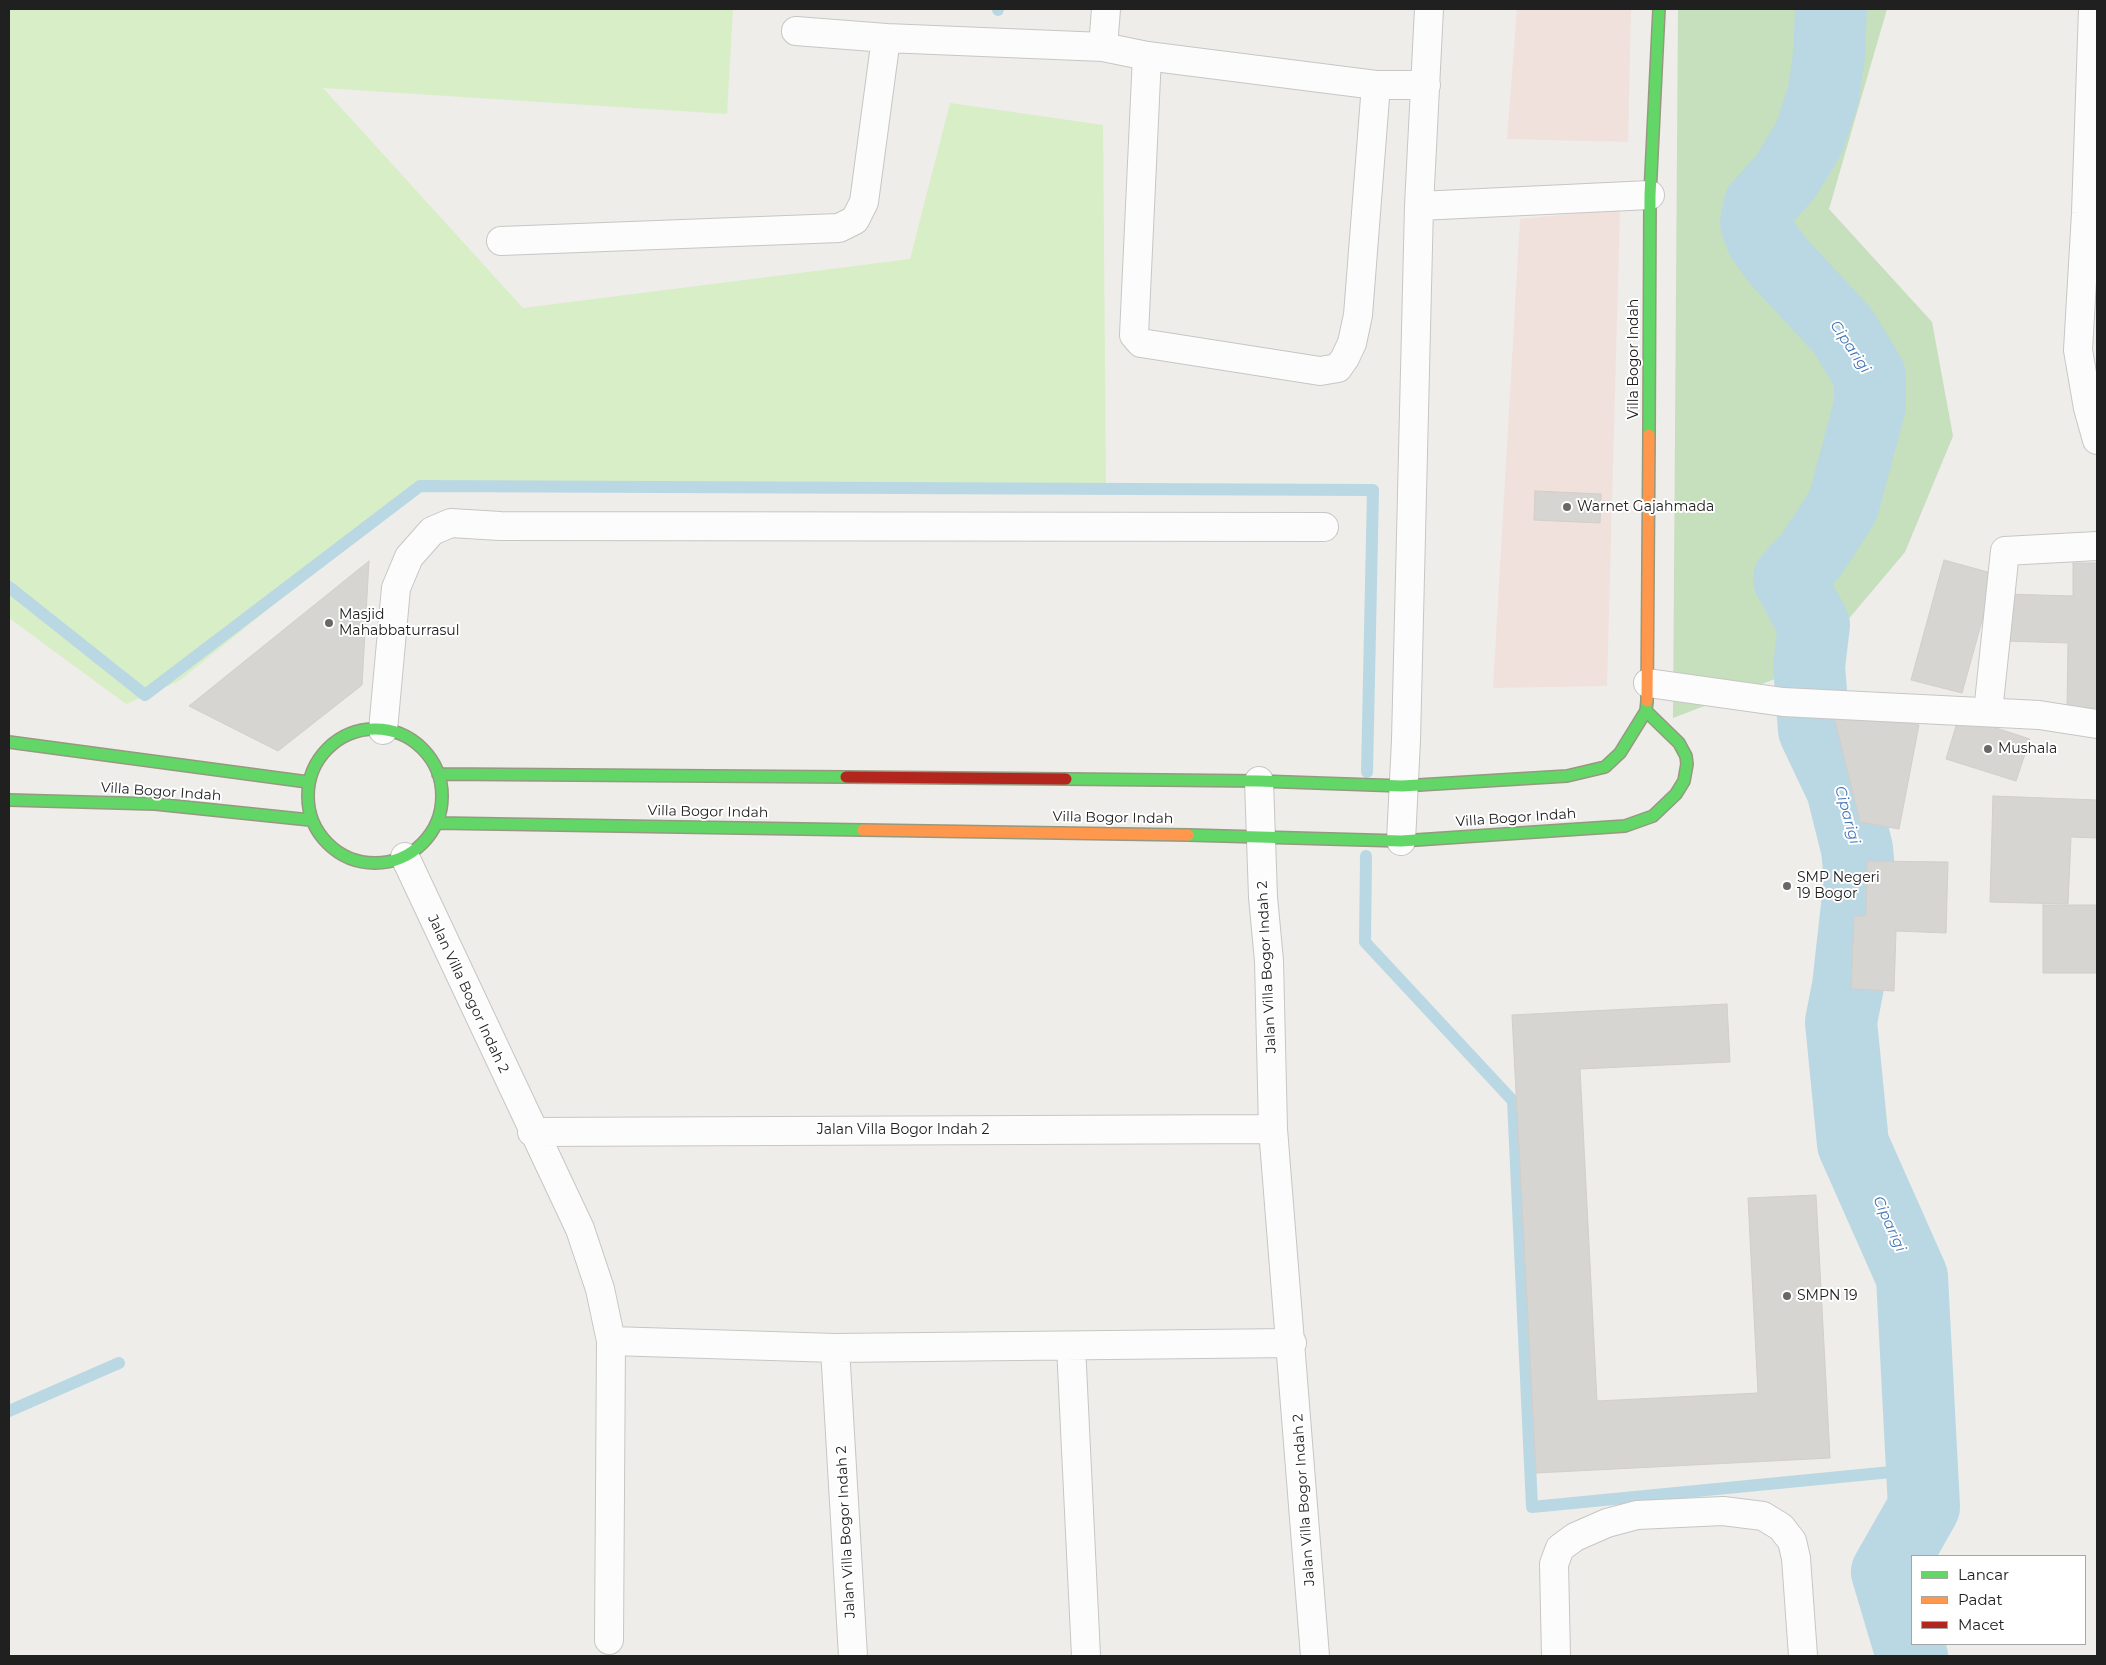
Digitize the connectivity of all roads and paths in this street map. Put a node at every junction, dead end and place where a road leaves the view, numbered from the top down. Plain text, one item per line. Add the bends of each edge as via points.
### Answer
1 (1106, 9) edge
2 (1429, 9) edge
3 (1659, 9) edge
4 (2086, 9) edge
5 (796, 31) dead end
6 (886, 38) junction
7 (1103, 47) junction
8 (1147, 56) junction
9 (1376, 85) junction
10 (1426, 85) junction
11 (1650, 195) junction
12 (1419, 206) junction
13 (502, 241) dead end
14 (2097, 440) edge
15 (1324, 527) dead end
16 (2097, 546) edge
17 (1648, 683) junction
18 (1646, 710) junction
19 (1988, 712) junction
20 (2097, 724) edge
21 (383, 730) junction
22 (9, 742) edge
23 (438, 774) junction
24 (1259, 781) junction
25 (308, 782) junction
26 (1402, 786) junction
27 (9, 800) edge
28 (310, 820) junction
29 (437, 823) junction
30 (1260, 836) junction
31 (1402, 841) junction
32 (405, 857) junction
33 (1273, 1129) junction
34 (532, 1132) junction
35 (611, 1341) junction
36 (1292, 1343) junction
37 (1071, 1346) junction
38 (835, 1348) junction
39 (609, 1640) dead end
40 (853, 1656) edge
41 (1086, 1656) edge
42 (1315, 1656) edge
43 (1556, 1656) edge
44 (1803, 1656) edge

1 - 7 street
2 - 10 street
3 - 11 street, Villa Bogor Indah
4 - 14 street via 2086,212 2078,350
5 - 6 street
6 - 7 street
6 - 13 street via 864,202 855,220 839,228
7 - 8 street
8 - 9 street
8 - 9 street via 1134,335 1140,343 1320,371 1338,368 1345,358 1358,315
9 - 10 street
10 - 12 street
11 - 12 street
11 - 17 street, Villa Bogor Indah
12 - 26 street via 1406,740
15 - 21 street via 510,526 452,523 432,531 409,557 396,588
16 - 19 street via 2005,551
17 - 18 street, Villa Bogor Indah
17 - 19 street via 1783,702
18 - 26 street, Villa Bogor Indah via 1620,753 1604,767 1567,776
18 - 31 street, Villa Bogor Indah via 1679,743 1687,764 1684,781 1676,794 1653,816 1625,826
19 - 20 street via 2039,715
21 - 23 street via 401,734 417,744 430,757
21 - 25 street via 350,734 335,742 313,767
22 - 25 street, Villa Bogor Indah via 157,766
23 - 24 street, Villa Bogor Indah
23 - 29 street via 442,807
24 - 26 street, Villa Bogor Indah
24 - 30 street, Jalan Villa Bogor Indah 2
25 - 28 street
26 - 31 street
27 - 28 street, Villa Bogor Indah via 155,799
28 - 32 street via 333,850 349,859 368,864 387,863
29 - 30 street, Villa Bogor Indah
29 - 32 street via 418,848
30 - 31 street, Villa Bogor Indah
30 - 33 street, Jalan Villa Bogor Indah 2 via 1269,962
32 - 34 street, Jalan Villa Bogor Indah 2
33 - 34 street, Jalan Villa Bogor Indah 2
33 - 36 street, Jalan Villa Bogor Indah 2
34 - 35 street, Jalan Villa Bogor Indah 2 via 580,1229 600,1289
35 - 38 street
35 - 39 street, Jalan Villa Bogor Indah 2
36 - 37 street
36 - 42 street, Jalan Villa Bogor Indah 2
37 - 38 street
37 - 41 street
38 - 40 street, Jalan Villa Bogor Indah 2
43 - 44 street via 1554,1564 1560,1548 1575,1537 1636,1515 1723,1511 1763,1516 1781,1527 1792,1541

